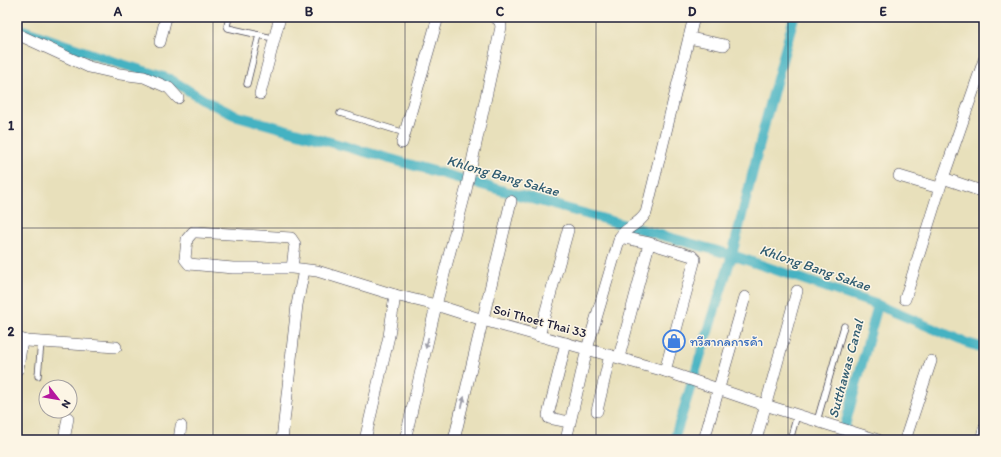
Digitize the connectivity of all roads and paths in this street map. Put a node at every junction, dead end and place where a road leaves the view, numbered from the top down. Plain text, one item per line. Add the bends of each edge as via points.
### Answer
1 (166, 17) edge
2 (229, 17) edge
3 (280, 17) edge
4 (438, 17) edge
5 (497, 17) edge
6 (694, 17) edge
7 (17, 34) edge
8 (259, 35) junction
9 (268, 36) dead end
10 (689, 38) junction
11 (160, 42) dead end
12 (724, 45) dead end
13 (984, 60) edge
14 (247, 84) dead end
15 (260, 94) dead end
16 (178, 98) dead end
17 (340, 113) dead end
18 (403, 138) joint
19 (899, 176) dead end
20 (941, 183) junction
21 (984, 192) edge
22 (511, 201) dead end
23 (568, 230) dead end
24 (622, 234) junction
25 (649, 244) junction
26 (298, 269) junction
27 (797, 291) dead end
28 (395, 295) junction
29 (745, 297) dead end
30 (905, 299) dead end
31 (436, 305) junction
32 (483, 320) junction
33 (844, 326) dead end
34 (538, 336) junction
35 (19, 339) edge
36 (41, 342) junction
37 (566, 343) junction
38 (116, 347) dead end
39 (586, 349) junction
40 (615, 356) junction
41 (931, 361) dead end
42 (18, 369) edge
43 (665, 371) junction
44 (38, 376) dead end
45 (719, 389) junction
46 (765, 405) junction
47 (597, 411) dead end
48 (797, 414) junction
49 (68, 419) edge
50 (818, 421) junction
51 (569, 422) junction
52 (181, 426) dead end
53 (984, 429) edge
54 (64, 440) edge
55 (179, 440) edge
56 (282, 440) edge
57 (365, 440) edge
58 (405, 440) edge
59 (454, 440) edge
60 (566, 440) edge
61 (704, 440) edge
62 (756, 440) edge
63 (790, 440) edge
64 (878, 440) edge
65 (905, 440) edge
66 (981, 440) edge

1 - 11 street
2 - 8 lane via 228,28
3 - 15 street
4 - 18 street
5 - 31 street via 501,27 466,190
6 - 10 street
7 - 16 street via 89,67 144,77 169,88
8 - 9 lane
8 - 14 lane
10 - 12 street
10 - 24 street via 646,213 641,221
13 - 20 street
17 - 18 lane
19 - 20 street
20 - 21 street
20 - 30 street
22 - 32 street
23 - 34 street
24 - 25 street
24 - 39 street
25 - 40 street
25 - 43 street via 695,258
26 - 26 street, Soi Thoet Thai 33 via 189,264 185,259 187,239 192,232 291,238 295,244
26 - 28 street, Soi Thoet Thai 33 via 317,271
26 - 56 street via 297,305
27 - 46 street
28 - 31 street, Soi Thoet Thai 33
28 - 57 street via 389,336
29 - 45 street
31 - 32 street, Soi Thoet Thai 33
31 -> 58 street
32 - 34 street, Soi Thoet Thai 33
59 -> 32 street
33 - 50 lane
34 - 37 street, Soi Thoet Thai 33
35 - 36 street
35 - 42 street
36 - 38 street
36 - 44 lane
37 - 39 street, Soi Thoet Thai 33
37 - 51 street via 548,415 552,419
39 - 40 street, Soi Thoet Thai 33
39 - 51 street
40 - 43 street, Soi Thoet Thai 33
40 - 47 street
41 - 65 street
43 - 45 street, Soi Thoet Thai 33
45 - 46 street, Soi Thoet Thai 33
45 - 61 street
46 - 48 street, Soi Thoet Thai 33
46 - 62 street
48 - 50 street, Soi Thoet Thai 33
48 - 63 lane
49 - 54 street
50 - 64 street, Soi Thoet Thai 33
51 - 60 street
52 - 55 street
53 - 66 street

